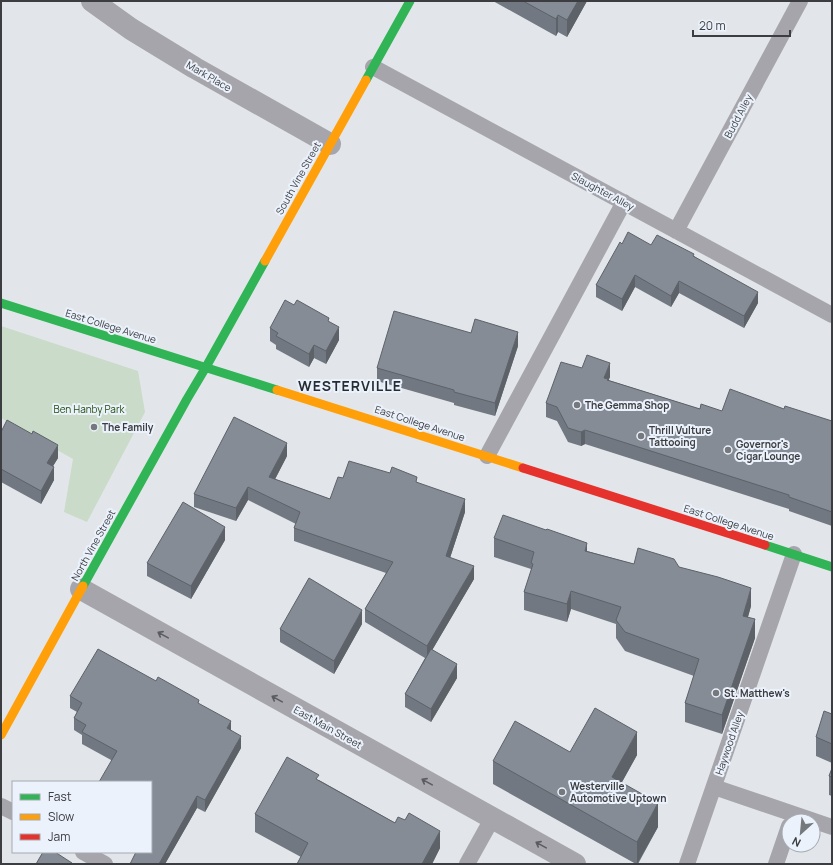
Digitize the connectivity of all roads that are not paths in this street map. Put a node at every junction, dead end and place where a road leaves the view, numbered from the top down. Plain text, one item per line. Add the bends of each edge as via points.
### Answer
1 (92, 1) edge
2 (410, 1) edge
3 (800, 1) edge
4 (373, 67) junction
5 (330, 144) junction
6 (624, 202) junction
7 (676, 231) junction
8 (1, 303) edge
9 (832, 315) edge
10 (206, 367) junction
11 (487, 456) junction
12 (794, 554) junction
13 (832, 566) edge
14 (81, 590) junction
15 (1, 735) edge
16 (714, 787) junction
17 (1, 806) edge
18 (12, 812) edge
19 (781, 816) edge
20 (492, 819) junction
21 (821, 826) edge
22 (832, 828) edge
23 (781, 849) edge
24 (85, 853) edge
25 (105, 864) edge
26 (467, 864) edge
27 (575, 864) edge
28 (687, 864) edge
29 (776, 864) edge

1 - 5 street, Mark Place via 131,29 195,68
2 - 4 street, South Vine Street
3 - 7 lane, Budd Alley
4 - 5 street, South Vine Street
4 - 6 lane, Slaughter Alley
5 - 10 street, South Vine Street
6 - 7 lane, Slaughter Alley
6 - 11 lane
7 - 9 lane, Slaughter Alley
8 - 10 street, East College Avenue
10 - 11 street, East College Avenue
10 - 14 street, North Vine Street
11 - 12 street, East College Avenue
12 - 13 street, East College Avenue
12 - 16 lane, Haywood Alley
14 - 15 street, North Vine Street
20 -> 14 street, East Main Street
16 - 19 lane
16 - 28 lane, Haywood Alley
17 - 18 lane
20 - 26 lane
27 -> 20 street, East Main Street
21 - 22 lane
23 - 29 lane
24 - 25 lane

